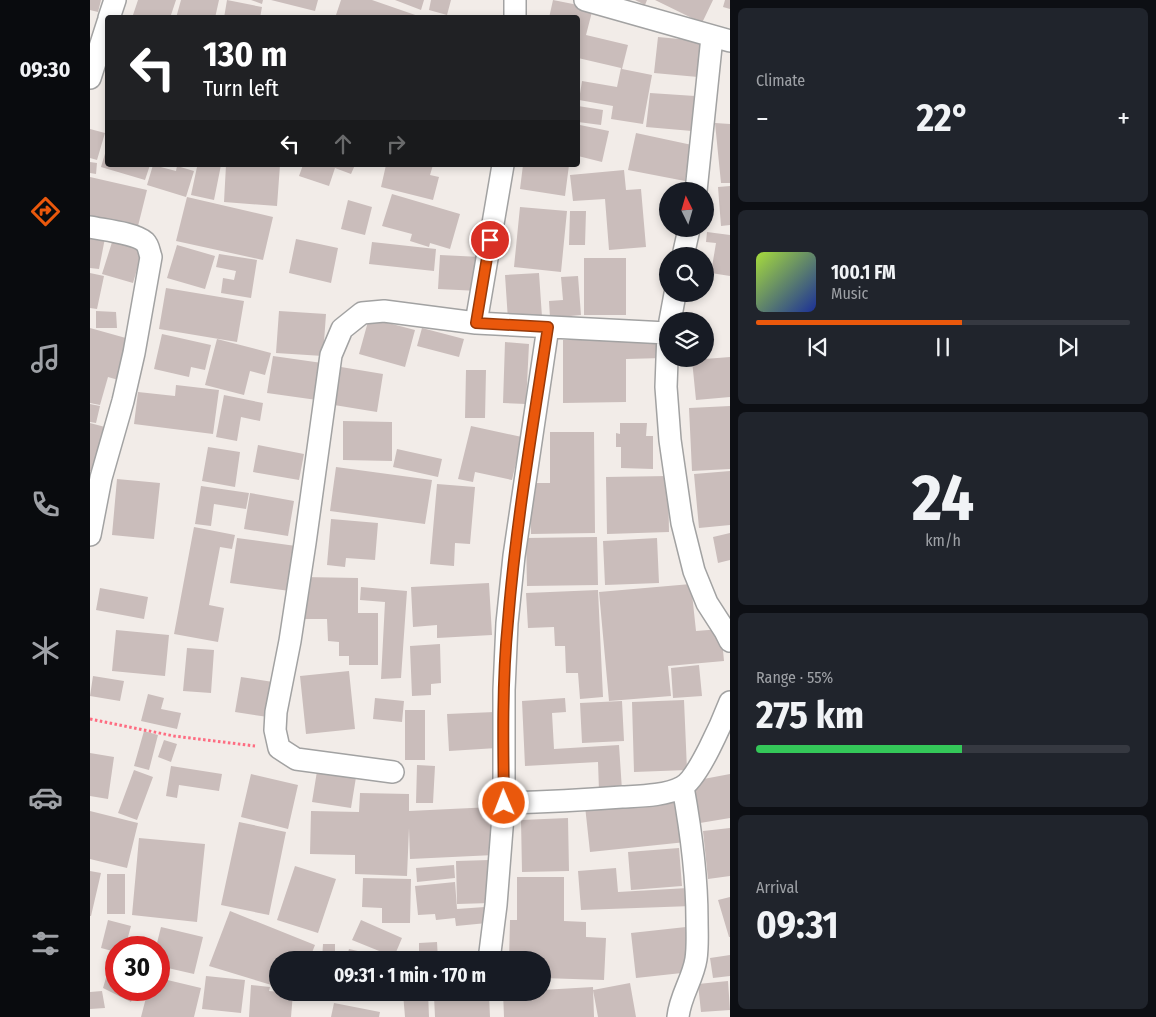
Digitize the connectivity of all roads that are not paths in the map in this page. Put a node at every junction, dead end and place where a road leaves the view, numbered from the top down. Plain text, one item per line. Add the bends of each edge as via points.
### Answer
1 (115, 0) edge
2 (515, 0) edge
3 (585, 0) edge
4 (110, 15) edge
5 (515, 15) edge
6 (105, 31) edge
7 (721, 39) edge
8 (90, 78) edge
9 (503, 167) edge
10 (697, 182) edge
11 (90, 227) edge
12 (476, 323) junction
13 (548, 327) junction
14 (659, 333) edge
15 (666, 367) edge
16 (90, 535) edge
17 (730, 641) edge
18 (730, 702) edge
19 (393, 772) dead end
20 (683, 787) junction
21 (504, 803) junction
22 (490, 951) edge
23 (678, 1017) edge

1 - 4 street
2 - 5 street
3 - 7 street
6 - 8 street
7 - 10 street
9 - 12 street
11 - 16 street via 144,241 151,257 130,372 101,478
12 - 13 street
12 - 19 street via 384,311 362,313 342,329 331,355 275,730 279,748 296,759
13 - 14 street
13 - 21 street via 507,623
15 - 17 street via 669,422 682,523 694,571 707,604
18 - 20 street via 704,757
20 - 21 street via 642,796
20 - 23 street via 695,861 697,937 696,960
21 - 22 street

